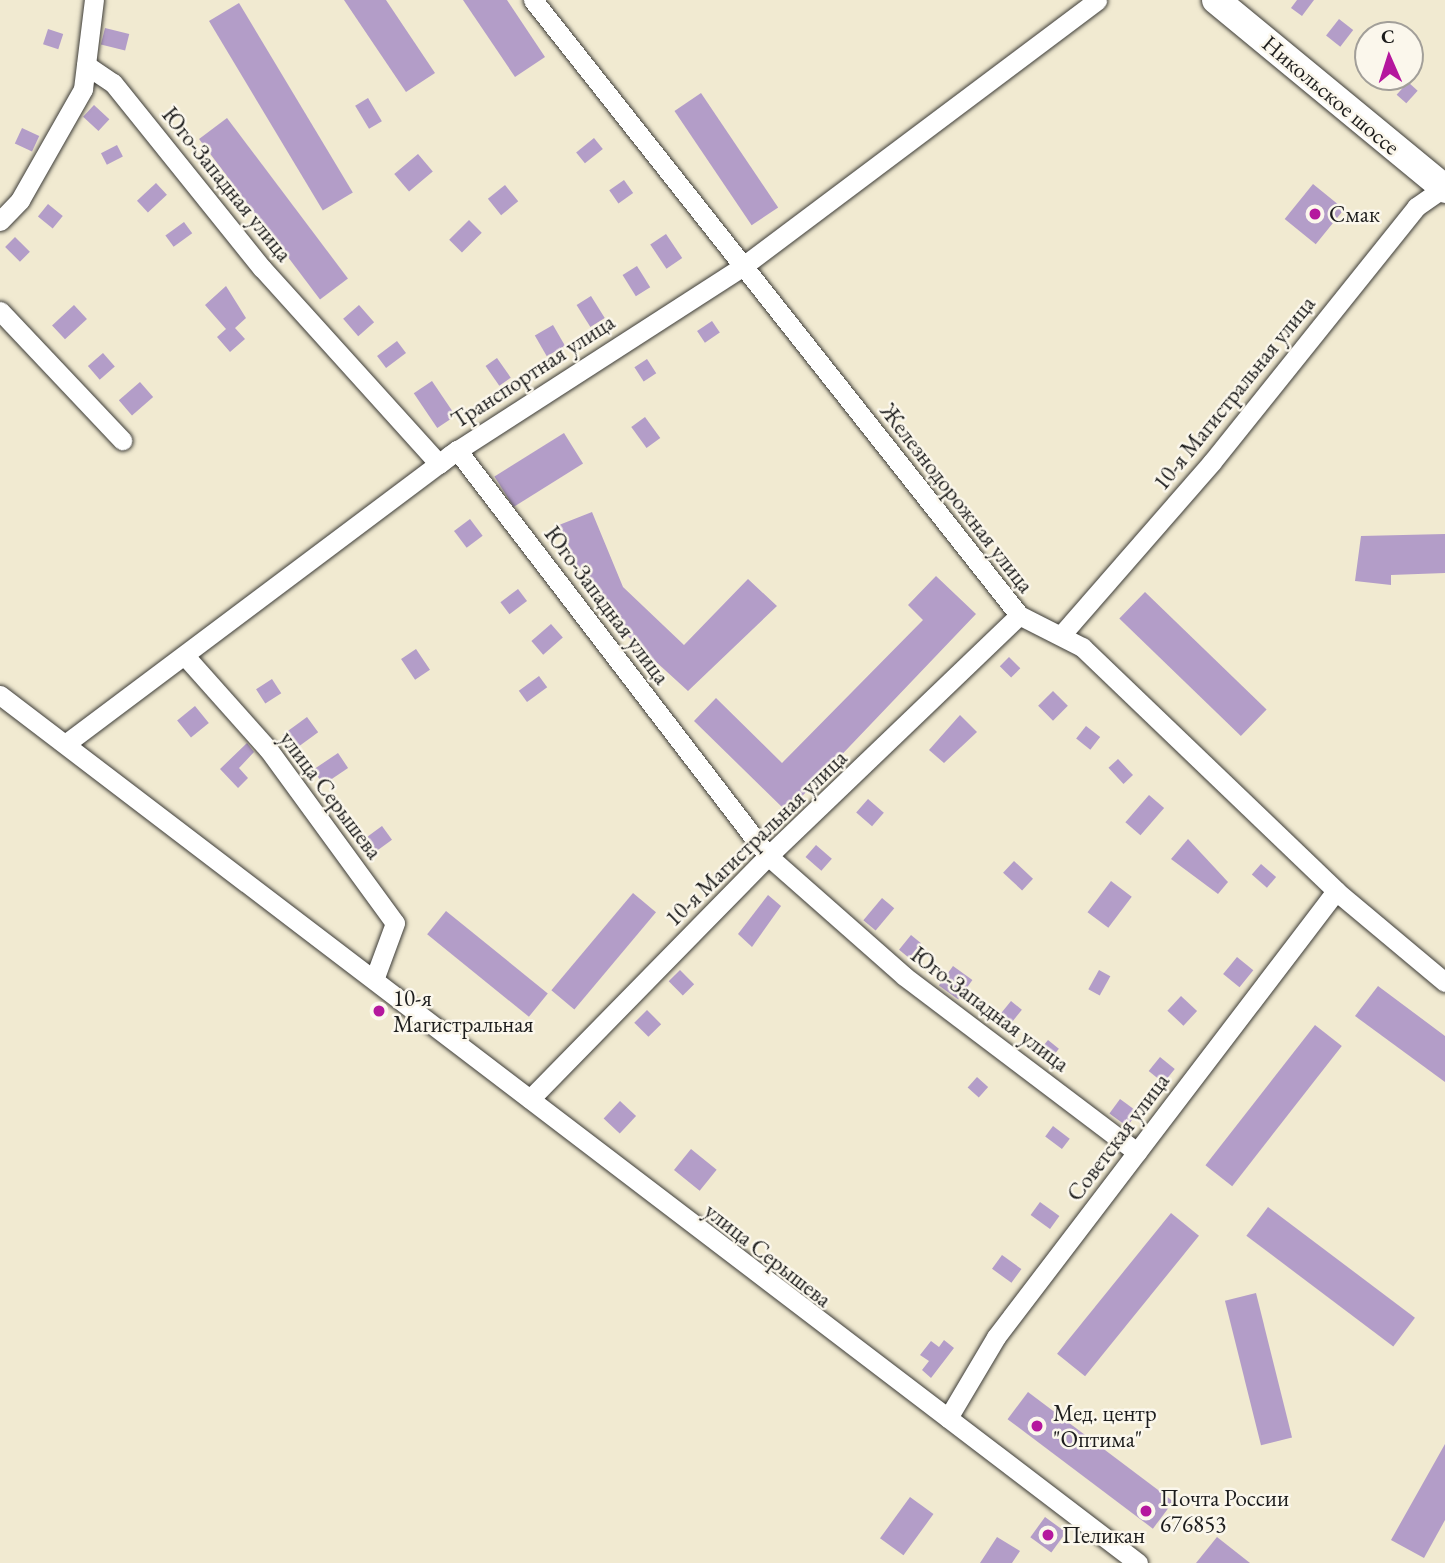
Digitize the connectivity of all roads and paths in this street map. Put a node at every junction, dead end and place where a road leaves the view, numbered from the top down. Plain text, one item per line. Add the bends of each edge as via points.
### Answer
1 (94, 0) edge
2 (533, 0) edge
3 (1097, 0) edge
4 (1216, 0) edge
5 (86, 65) junction
6 (1444, 188) edge
7 (0, 221) edge
8 (746, 264) junction
9 (0, 311) edge
10 (122, 440) dead end
11 (457, 450) junction
12 (439, 464) junction
13 (1019, 615) junction
14 (1062, 634) junction
15 (185, 656) junction
16 (0, 695) edge
17 (68, 742) junction
18 (768, 856) junction
19 (1336, 891) junction
20 (374, 977) junction
21 (1445, 982) edge
22 (530, 1099) junction
23 (1138, 1152) junction
24 (948, 1418) junction
25 (1138, 1563) edge

1 - 5 street
2 - 8 street, Железнодорожная улица
3 - 8 street, Транспортная улица
4 - 6 street, Никольское шоссе
5 - 7 street via 83,89 20,200
5 - 12 street, Юго-Западная улица via 113,83 262,268
6 - 14 street, 10-я Магистральная улица via 1416,207 1212,462
8 - 11 street, Транспортная улица
8 - 13 street, Железнодорожная улица
9 - 10 street
11 - 12 street, Транспортная улица
11 - 18 street, Юго-Западная улица
12 - 15 street, Транспортная улица
13 - 14 street, Железнодорожная улица
13 - 18 street, 10-я Магистральная улица
14 - 19 street, Железнодорожная улица
15 - 17 street, Транспортная улица
15 - 20 street, улица Серышева via 268,749 395,923
16 - 17 street
17 - 20 street, улица Серышева
18 - 22 street, 10-я Магистральная улица
18 - 23 street, Юго-Западная улица via 904,976
19 - 21 street, Железнодорожная улица
19 - 23 street, Советская улица
20 - 22 street, улица Серышева
22 - 24 street, улица Серышева
23 - 24 street, Советская улица via 996,1337
24 - 25 street, улица Серышева

